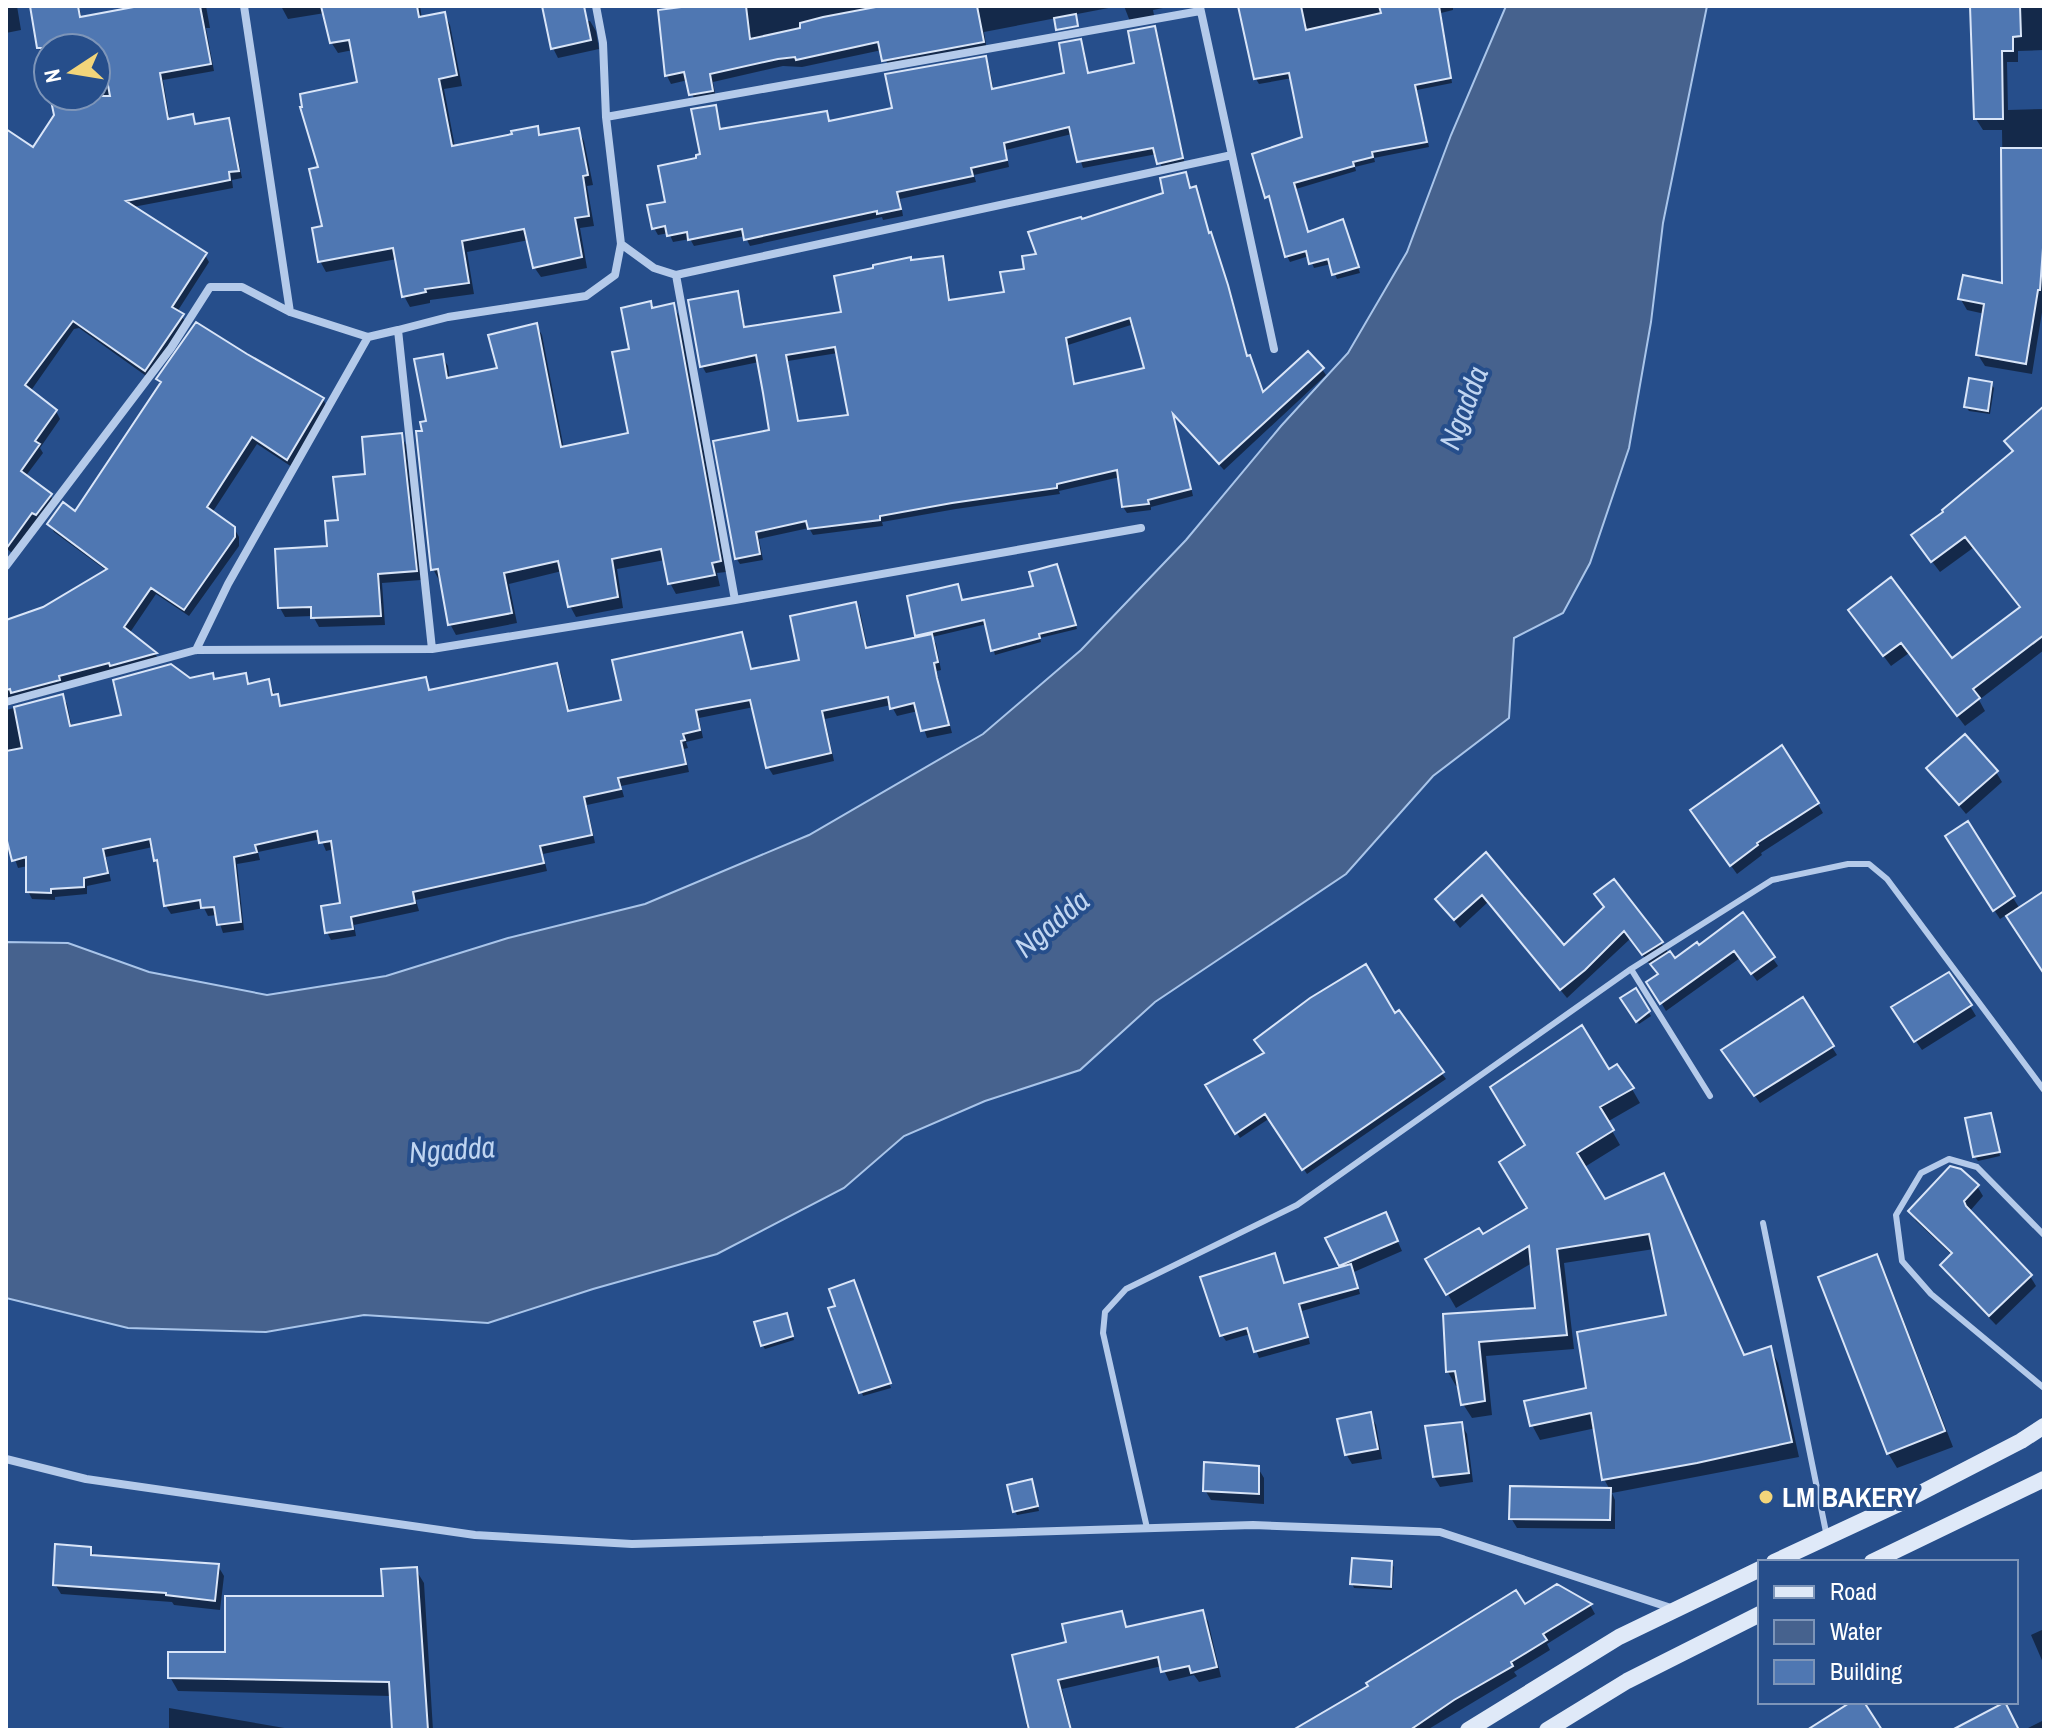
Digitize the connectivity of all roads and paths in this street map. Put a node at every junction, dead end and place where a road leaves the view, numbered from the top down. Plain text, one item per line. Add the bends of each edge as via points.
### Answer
1 (244, 6) edge
2 (596, 6) edge
3 (1200, 8) edge
4 (606, 117) junction
5 (1232, 155) junction
6 (621, 244) junction
7 (676, 275) junction
8 (290, 312) junction
9 (398, 330) junction
10 (368, 337) junction
11 (1274, 349) dead end
12 (1141, 528) dead end
13 (6, 566) edge
14 (735, 600) junction
15 (432, 649) junction
16 (196, 650) junction
17 (6, 702) edge
18 (1631, 969) junction
19 (2044, 1090) edge
20 (1710, 1096) dead end
21 (1763, 1223) dead end
22 (2044, 1235) edge
23 (2044, 1388) edge
24 (2044, 1426) edge
25 (6, 1459) edge
26 (2044, 1479) edge
27 (1147, 1528) junction
28 (1827, 1537) junction
29 (1778, 1560) edge
30 (1876, 1560) edge
31 (1758, 1570) edge
32 (1675, 1609) junction
33 (1758, 1615) edge
34 (1468, 1730) edge
35 (1547, 1730) edge

1 - 8 street
2 - 4 street
3 - 4 street
3 - 5 street
4 - 6 street
5 - 7 street
5 - 11 street
6 - 7 street via 654,268
6 - 9 street via 615,275 586,296
7 - 14 street
8 - 10 street
8 - 13 street via 242,287 210,287 171,348
9 - 10 street
9 - 15 street
10 - 16 street
12 - 14 street
14 - 15 street
15 - 16 street
16 - 17 street
18 - 19 lane via 1772,880 1869,864 1887,879
18 - 20 lane
18 - 27 lane via 1297,1205 1126,1289 1105,1312 1103,1333
21 - 28 lane
22 - 23 lane via 1977,1167 1949,1159 1921,1173 1896,1215 1902,1261 1931,1294
24 - 28 main road
25 - 27 street via 86,1479 507,1537 632,1544
26 - 30 main road
27 - 32 street via 1253,1525 1440,1532
28 - 29 main road
31 - 32 main road
32 - 34 main road via 1619,1637
33 - 35 main road via 1627,1681

